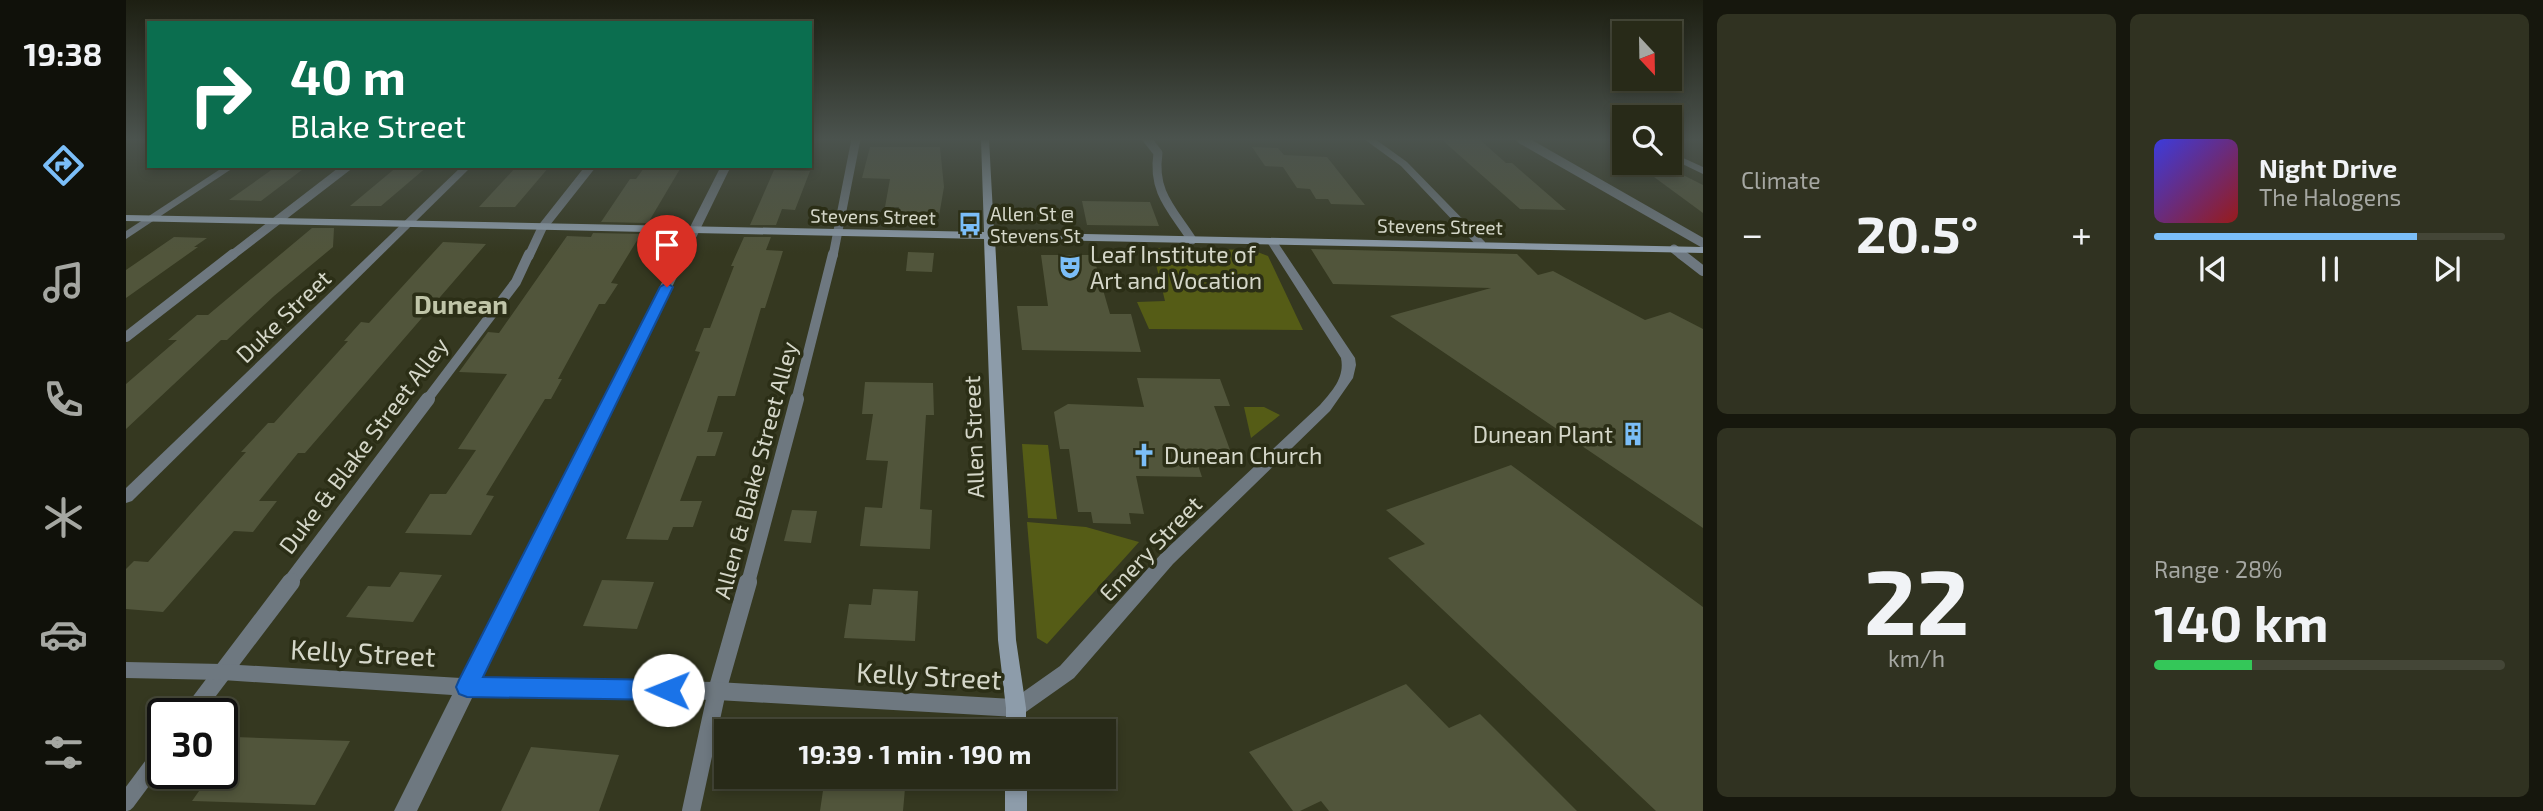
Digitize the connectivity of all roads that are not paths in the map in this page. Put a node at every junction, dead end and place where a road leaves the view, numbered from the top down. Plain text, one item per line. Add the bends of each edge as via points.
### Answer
1 (216, 177) edge
2 (334, 177) edge
3 (457, 177) edge
4 (582, 177) edge
5 (721, 177) edge
6 (849, 177) edge
7 (987, 177) edge
8 (1156, 177) edge
9 (1416, 177) edge
10 (1587, 177) edge
11 (126, 218) edge
12 (152, 219) junction
13 (279, 220) junction
14 (408, 224) junction
15 (542, 228) junction
16 (695, 230) junction
17 (839, 233) junction
18 (126, 236) edge
19 (990, 236) junction
20 (1192, 240) junction
21 (1272, 242) junction
22 (1703, 243) edge
23 (1481, 244) junction
24 (1674, 249) junction
25 (1703, 250) edge
26 (1703, 271) edge
27 (126, 337) edge
28 (126, 497) edge
29 (126, 670) edge
30 (222, 672) junction
31 (467, 687) junction
32 (718, 691) junction
33 (203, 698) edge
34 (1016, 708) junction
35 (1016, 719) edge
36 (147, 774) edge
37 (1016, 789) edge
38 (126, 802) edge
39 (405, 811) edge
40 (691, 811) edge
41 (1016, 811) edge

1 - 12 street
2 - 13 lane
3 - 14 street, Duke Street
4 - 15 lane, Duke & Blake Street Alley
5 - 16 street
6 - 17 lane, Allen & Blake Street Alley
7 - 19 street, Allen Street
8 - 20 lane
9 - 23 street
10 - 22 lane
11 - 12 street, Stevens Street
12 - 13 street, Stevens Street
12 - 18 street
13 - 14 street, Stevens Street
13 - 27 lane
14 - 15 street, Stevens Street
14 - 28 street, Duke Street
15 - 16 street, Stevens Street
15 - 30 lane, Duke & Blake Street Alley via 516,282
16 - 17 street, Stevens Street
16 - 31 street
17 - 19 street, Stevens Street
17 - 32 lane, Allen & Blake Street Alley
19 - 20 street, Stevens Street
19 - 34 street, Allen Street via 1007,640
20 - 21 street, Stevens Street
21 - 23 street, Stevens Street
21 - 34 street, Emery Street via 1348,358 1350,370 1343,384 1325,408 1167,559 1067,673
23 - 24 street, Stevens Street
24 - 25 street, Stevens Street
24 - 26 lane
29 - 30 street, Kelly Street
30 - 31 street, Kelly Street
30 - 33 lane, Duke & Blake Street Alley
31 - 32 street, Kelly Street
31 - 39 street
32 - 34 street, Kelly Street
32 - 40 lane, Allen & Blake Street Alley
34 - 35 street, Allen Street
36 - 38 lane
37 - 41 street

